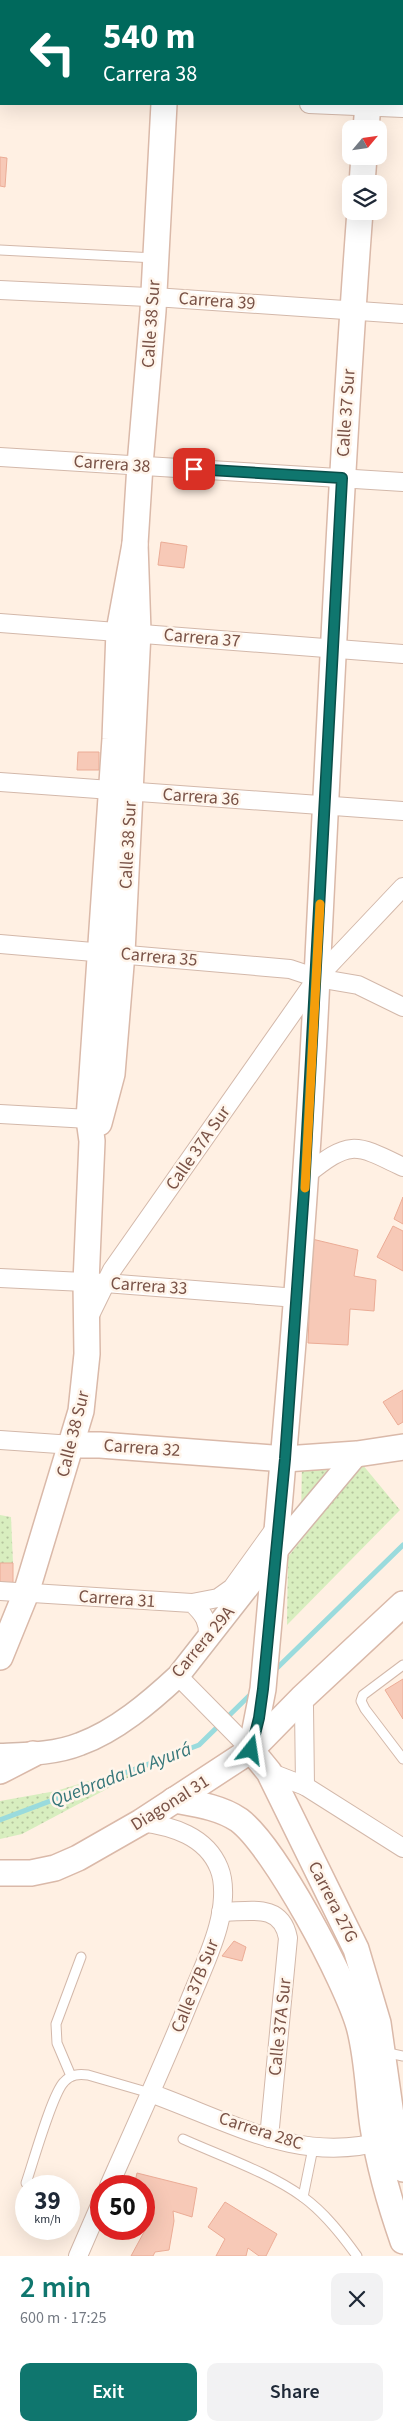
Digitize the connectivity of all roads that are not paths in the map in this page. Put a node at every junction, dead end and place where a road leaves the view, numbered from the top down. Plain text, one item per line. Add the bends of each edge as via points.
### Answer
1 (164, 105) edge
2 (316, 105) edge
3 (403, 108) edge
4 (368, 113) edge
5 (359, 220) edge
6 (0, 250) edge
7 (156, 258) junction
8 (0, 290) edge
9 (154, 297) junction
10 (353, 310) junction
11 (403, 314) edge
12 (0, 456) edge
13 (140, 465) junction
14 (342, 478) junction
15 (403, 482) edge
16 (0, 623) edge
17 (129, 632) junction
18 (333, 649) junction
19 (403, 654) edge
20 (0, 782) edge
21 (120, 791) junction
22 (324, 805) junction
23 (403, 811) edge
24 (403, 887) edge
25 (0, 944) edge
26 (112, 952) junction
27 (317, 978) junction
28 (403, 1007) edge
29 (0, 1114) edge
30 (91, 1130) junction
31 (403, 1167) edge
32 (306, 1174) junction
33 (0, 1278) edge
34 (95, 1283) junction
35 (297, 1298) junction
36 (0, 1440) edge
37 (73, 1445) junction
38 (403, 1447) edge
39 (357, 1454) junction
40 (285, 1459) junction
41 (278, 1525) junction
42 (276, 1550) junction
43 (0, 1591) edge
44 (26, 1593) junction
45 (192, 1603) junction
46 (403, 1604) edge
47 (208, 1638) junction
48 (0, 1657) edge
49 (403, 1665) edge
50 (184, 1681) junction
51 (302, 1698) junction
52 (251, 1750) junction
53 (33, 1754) junction
54 (0, 1755) edge
55 (403, 1759) edge
56 (0, 1771) edge
57 (269, 1772) junction
58 (304, 1786) junction
59 (174, 1800) junction
60 (141, 1822) junction
61 (403, 1848) edge
62 (0, 1873) edge
63 (221, 1912) junction
64 (81, 1958) dead end
65 (393, 2054) edge
66 (167, 2056) junction
67 (71, 2076) junction
68 (150, 2093) junction
69 (186, 2106) junction
70 (391, 2134) edge
71 (269, 2138) junction
72 (183, 2139) dead end
73 (313, 2148) junction
74 (403, 2169) edge
75 (29, 2175) edge
76 (114, 2175) edge
77 (303, 2197) junction
78 (90, 2228) edge
79 (403, 2240) edge
80 (78, 2256) edge
81 (358, 2256) edge

1 - 7 main road, Calle 38 Sur
2 - 4 street
3 - 4 street
5 - 10 main road, Calle 37 Sur
6 - 7 lane
7 - 9 main road, Calle 38 Sur
8 - 9 street, Carrera 39
9 - 10 street, Carrera 39
9 - 13 main road, Calle 38 Sur
10 - 11 street, Carrera 39
10 - 14 main road, Calle 37 Sur
12 - 13 street, Carrera 38
13 - 14 street, Carrera 38
13 - 17 main road, Calle 38 Sur
14 - 15 street, Carrera 38
14 - 18 main road, Calle 37 Sur
16 - 17 street, Carrera 37
17 - 18 street, Carrera 37
17 - 21 main road, Calle 38 Sur
18 - 19 street, Carrera 37
18 - 22 main road, Calle 37 Sur
20 - 21 street, Carrera 36
21 - 22 street, Carrera 36
21 - 26 main road, Calle 38 Sur
22 - 23 street, Carrera 36
22 - 27 main road, Calle 37 Sur
24 - 27 street, Calle 37A Sur
25 - 26 street, Carrera 35
26 - 27 street, Carrera 35 via 290,969
26 - 30 main road, Calle 38 Sur via 112,1074 107,1099
27 - 28 street, Carrera 35 via 358,985
27 - 32 main road, Calle 37 Sur
27 - 34 street, Calle 37A Sur
29 - 30 street
30 - 34 main road, Calle 38 Sur
31 - 32 street via 372,1152 350,1148 338,1151
32 - 35 main road, Calle 37 Sur
33 - 34 street, Carrera 33
34 - 35 street, Carrera 33
34 - 37 main road, Calle 38 Sur via 86,1323 86,1380
35 - 40 main road, Calle 37 Sur
36 - 37 street, Carrera 32
37 - 40 main road, Carrera 32
37 - 44 main road, Calle 38 Sur
38 - 39 main road, Carrera 32
39 - 40 main road, Carrera 32
39 - 42 street, Carrera 29A
40 - 41 main road, Calle 37 Sur
41 - 42 main road, Calle 37 Sur
41 - 45 street, Carrera 31 via 232,1588 218,1598
42 - 47 street, Carrera 29A
42 - 52 main road, Calle 37 Sur via 263,1689
43 - 44 street, Carrera 31
44 - 45 street, Carrera 31
44 - 48 main road, Calle 38 Sur
45 - 47 street via 206,1619
46 - 51 main road, Diagonal 31
47 - 50 street, Carrera 29A
49 - 55 lane via 363,1695 361,1702
50 - 52 street, Carrera 27G
50 - 53 street, Carrera 29A via 101,1734 80,1744
51 - 52 main road, Diagonal 31
51 - 58 street
52 - 57 main road, Carrera 27G
52 - 59 main road, Diagonal 31
53 - 54 street, Carrera 29A
53 - 56 main road
57 - 58 street
57 - 65 main road, Carrera 27G via 356,1949 378,2023
58 - 61 street
59 - 60 main road, Diagonal 31
59 - 70 main road, Carrera 27G via 204,1805 239,1820 275,1863 344,1988
60 - 62 main road, Diagonal 31 via 55,1868 31,1873
60 - 63 street, Calle 37B Sur via 190,1835 208,1849 219,1867 223,1886
63 - 66 street, Calle 37B Sur
63 - 71 street, Calle 37A Sur via 265,1911 281,1918 286,1926 288,1938
64 - 67 lane via 56,2024 57,2043
65 - 70 main road, Carrera 27G
66 - 68 street, Calle 37B Sur
66 - 69 street, Carrera 28C via 167,2079
67 - 68 lane via 88,2075
67 - 75 lane via 59,2088
68 - 69 street, Carrera 28C
68 - 76 street, Calle 37B Sur
69 - 71 street, Carrera 28C
70 - 73 street, Carrera 28C via 355,2148
70 - 74 main road, Carrera 27G
70 - 79 main road, Carrera 27G via 393,2212
71 - 73 street, Carrera 28C
72 - 77 lane via 265,2175
73 - 77 lane
77 - 81 lane via 328,2218
78 - 80 street

